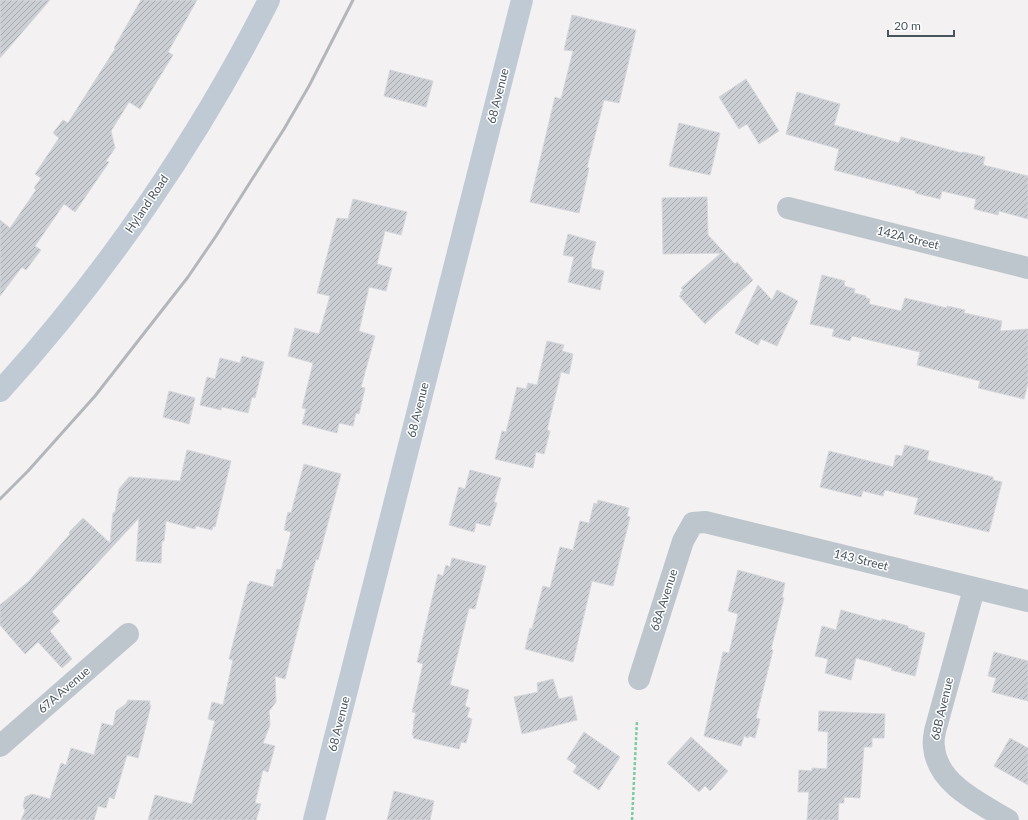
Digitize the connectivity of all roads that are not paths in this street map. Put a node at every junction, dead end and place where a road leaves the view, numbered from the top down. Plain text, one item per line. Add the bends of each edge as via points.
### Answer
1 (269, 0) edge
2 (522, 0) edge
3 (788, 208) dead end
4 (1028, 268) edge
5 (0, 391) edge
6 (694, 523) joint
7 (974, 589) junction
8 (1028, 602) edge
9 (128, 634) dead end
10 (639, 680) dead end
11 (0, 746) edge
12 (314, 820) edge
13 (1008, 820) edge

1 - 5 street, Hyland Road via 208,110 124,238 64,317
2 - 12 street, 68 Avenue
3 - 4 street, 142A Street
6 - 7 street, 143 Street via 706,522
6 - 10 street, 68A Avenue via 683,540
7 - 8 street, 143 Street
7 - 13 street, 68B Avenue via 935,731 934,747 942,772 952,782
9 - 11 street, 67A Avenue

